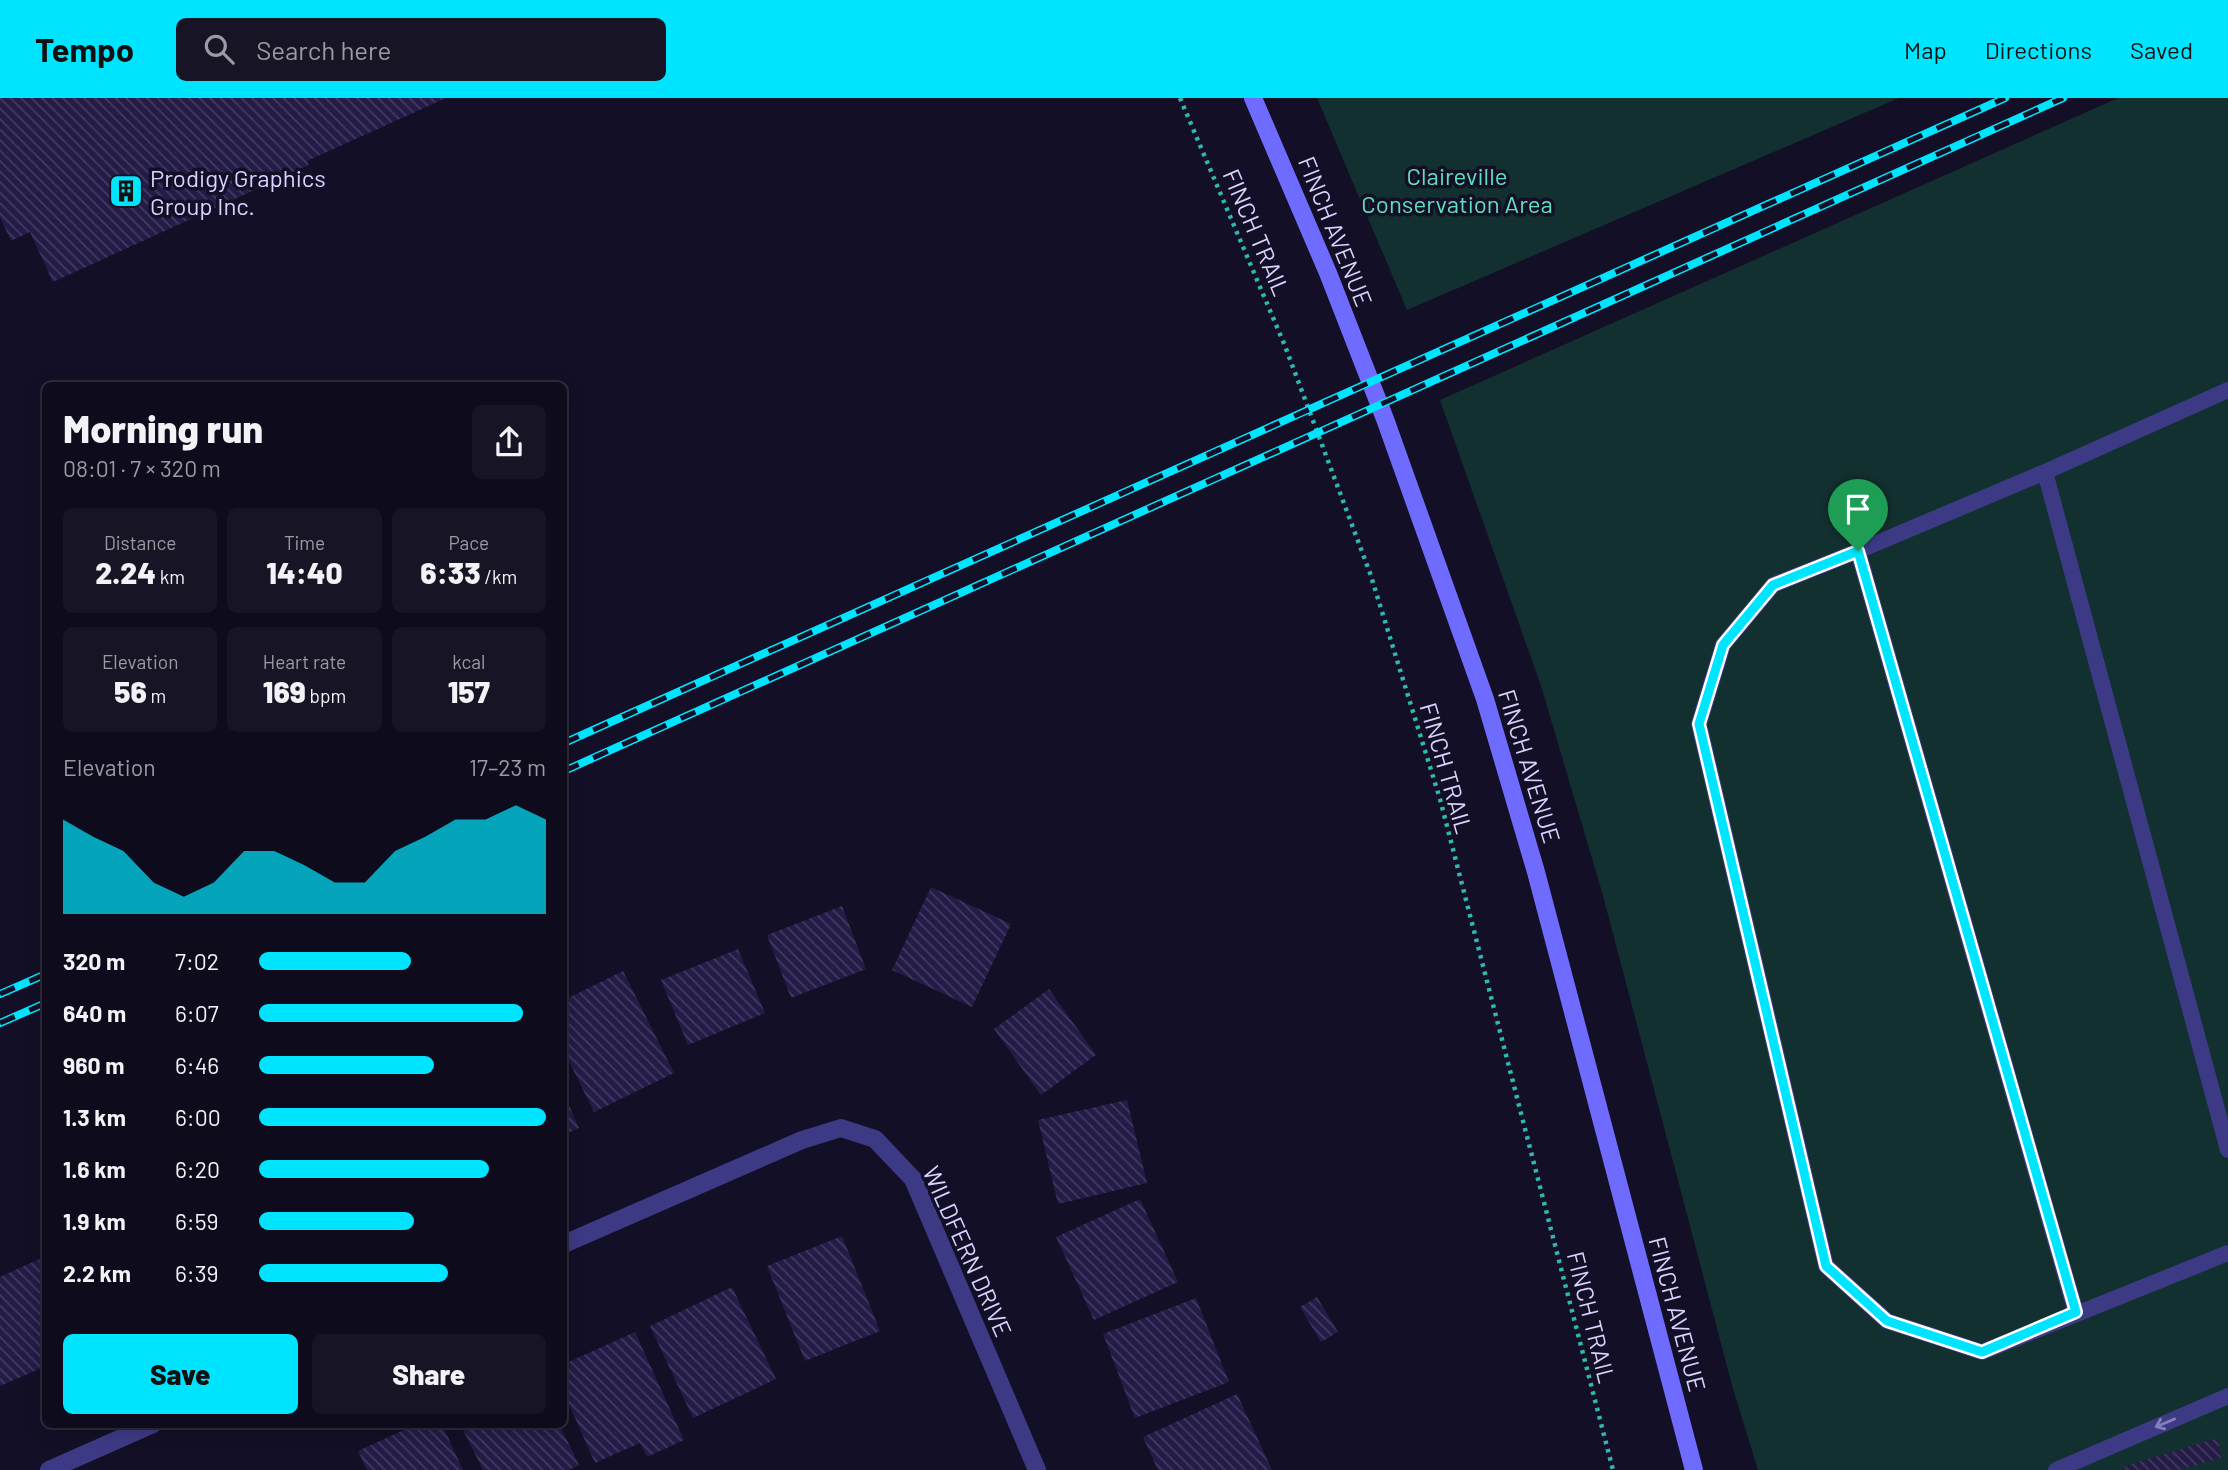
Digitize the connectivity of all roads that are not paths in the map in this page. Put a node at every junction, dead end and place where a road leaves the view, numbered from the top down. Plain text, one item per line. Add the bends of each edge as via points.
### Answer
1 (1253, 98) edge
2 (2228, 390) edge
3 (2045, 472) junction
4 (1858, 551) junction
5 (2228, 1150) edge
6 (567, 1243) edge
7 (2228, 1253) edge
8 (2076, 1312) junction
9 (2228, 1396) edge
10 (144, 1428) edge
11 (49, 1470) edge
12 (1037, 1470) edge
13 (1694, 1470) edge
14 (2056, 1470) edge

1 - 13 main road, FINCH AVENUE via 1385,419 1485,699 1536,873
2 - 3 lane
3 - 4 lane
3 - 5 lane
4 - 8 lane
4 - 8 lane via 1773,585 1723,645 1699,724 1826,1266 1887,1321 1982,1352
6 - 12 street, WILDFERN DRIVE via 802,1140 841,1128 875,1139 913,1179
7 - 8 lane
9 -> 14 lane
10 - 11 street

